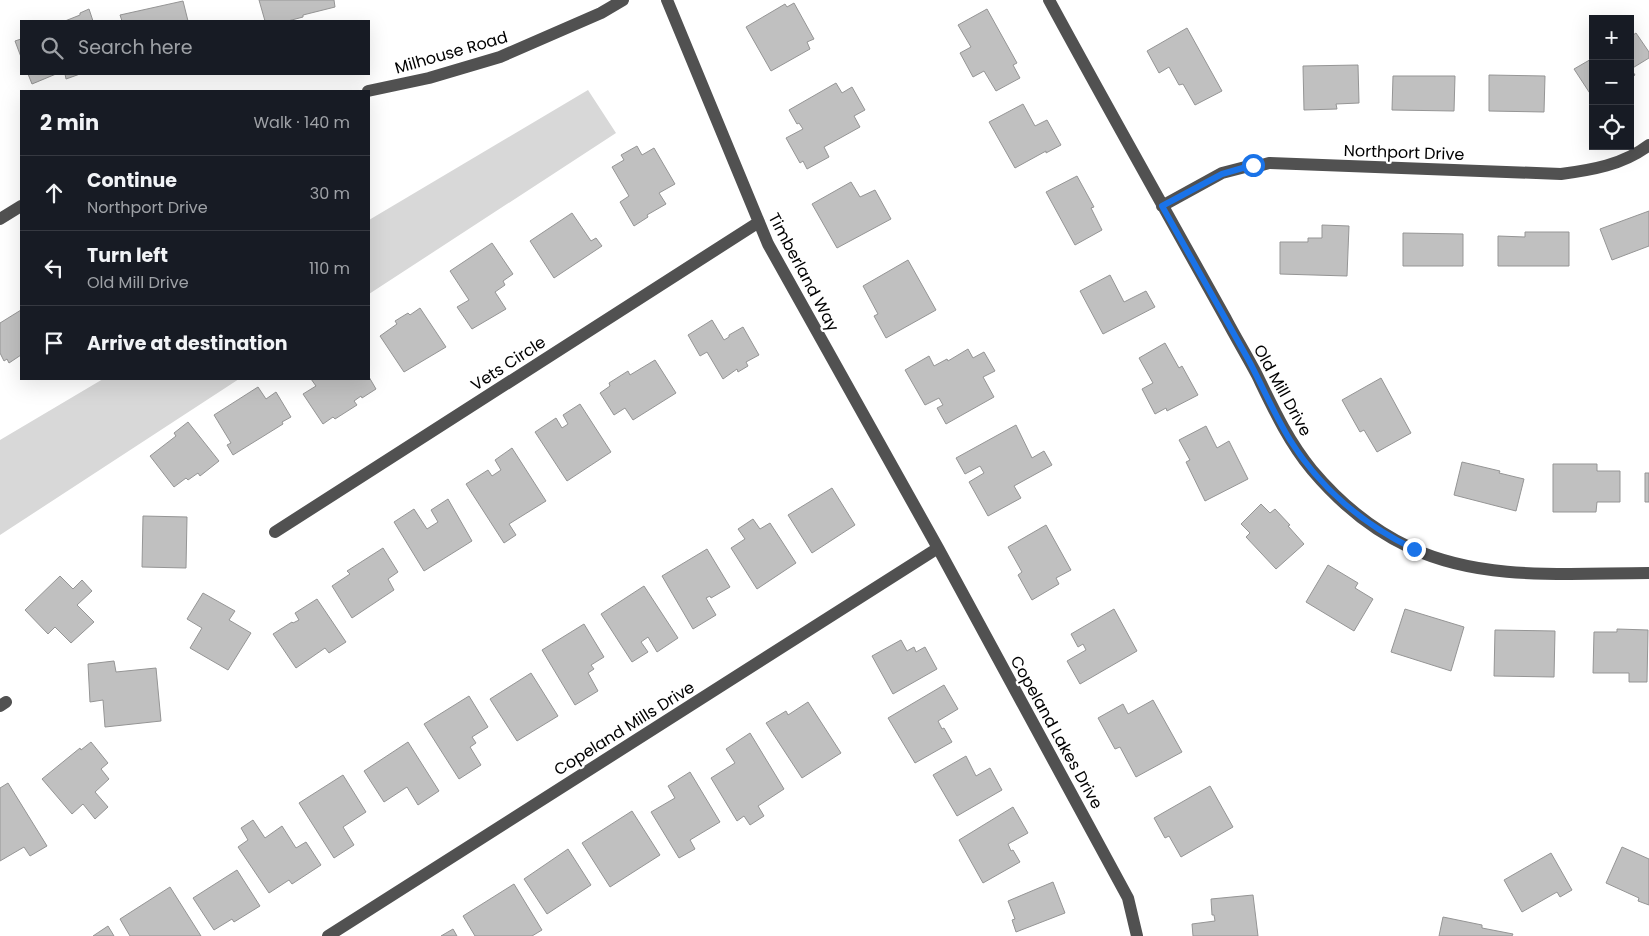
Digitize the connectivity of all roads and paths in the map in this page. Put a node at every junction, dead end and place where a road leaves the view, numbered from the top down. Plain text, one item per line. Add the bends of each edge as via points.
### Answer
1 (623, 0) edge
2 (667, 0) edge
3 (1050, 0) edge
4 (370, 91) edge
5 (1649, 145) edge
6 (1162, 206) junction
7 (20, 207) edge
8 (0, 219) edge
9 (759, 222) junction
10 (275, 532) dead end
11 (938, 548) junction
12 (1649, 573) edge
13 (328, 936) edge
14 (1137, 936) edge

1 - 4 street, Milhouse Road via 601,13 500,57 430,78
2 - 9 street, Timberland Way
3 - 6 street, Old Mill Drive
5 - 6 street, Northport Drive via 1626,159 1602,167 1561,174 1253,165 1222,174
6 - 12 street, Old Mill Drive via 1290,440 1311,469 1353,512 1408,547 1470,568 1505,573
7 - 8 street
9 - 10 street, Vets Circle
9 - 11 street, Timberland Way via 768,244
11 - 13 street, Copeland Mills Drive
11 - 14 street, Copeland Lakes Drive via 1128,898

